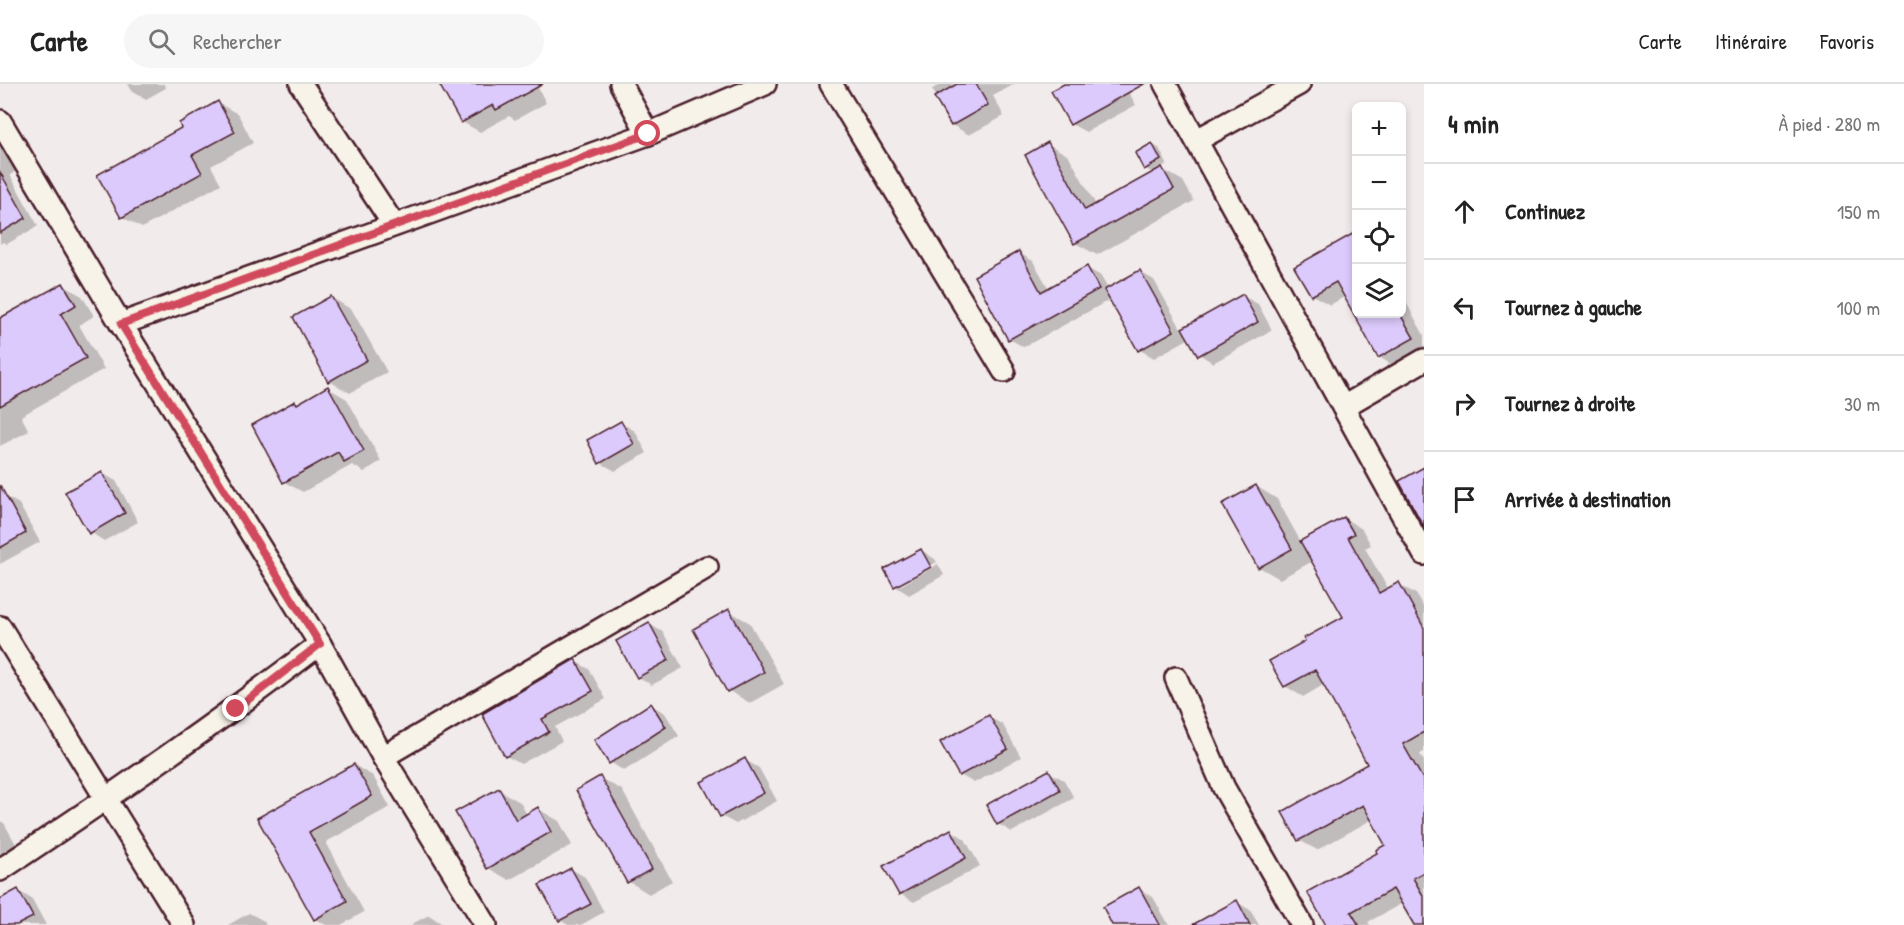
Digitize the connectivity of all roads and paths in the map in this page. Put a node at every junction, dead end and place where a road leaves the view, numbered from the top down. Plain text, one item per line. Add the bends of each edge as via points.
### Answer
1 (301, 84) edge
2 (621, 84) edge
3 (765, 84) edge
4 (831, 84) edge
5 (1164, 84) edge
6 (1299, 84) edge
7 (0, 121) edge
8 (648, 134) junction
9 (1197, 140) junction
10 (394, 225) junction
11 (121, 324) junction
12 (1424, 360) edge
13 (1004, 371) dead end
14 (1343, 407) junction
15 (1424, 554) edge
16 (707, 567) dead end
17 (0, 627) edge
18 (320, 644) junction
19 (1176, 678) dead end
20 (383, 757) junction
21 (106, 800) junction
22 (0, 870) edge
23 (184, 925) edge
24 (486, 925) edge
25 (1302, 925) edge

1 - 10 street
2 - 8 street
3 - 8 street
4 - 13 street
5 - 9 street
6 - 9 street
7 - 11 street
8 - 10 street
9 - 14 street
10 - 11 street
11 - 18 street
12 - 14 street
14 - 15 street
16 - 20 street
17 - 21 street
18 - 20 street
18 - 21 street via 236,709
19 - 25 street via 1224,788
20 - 24 street
21 - 22 street
21 - 23 street

